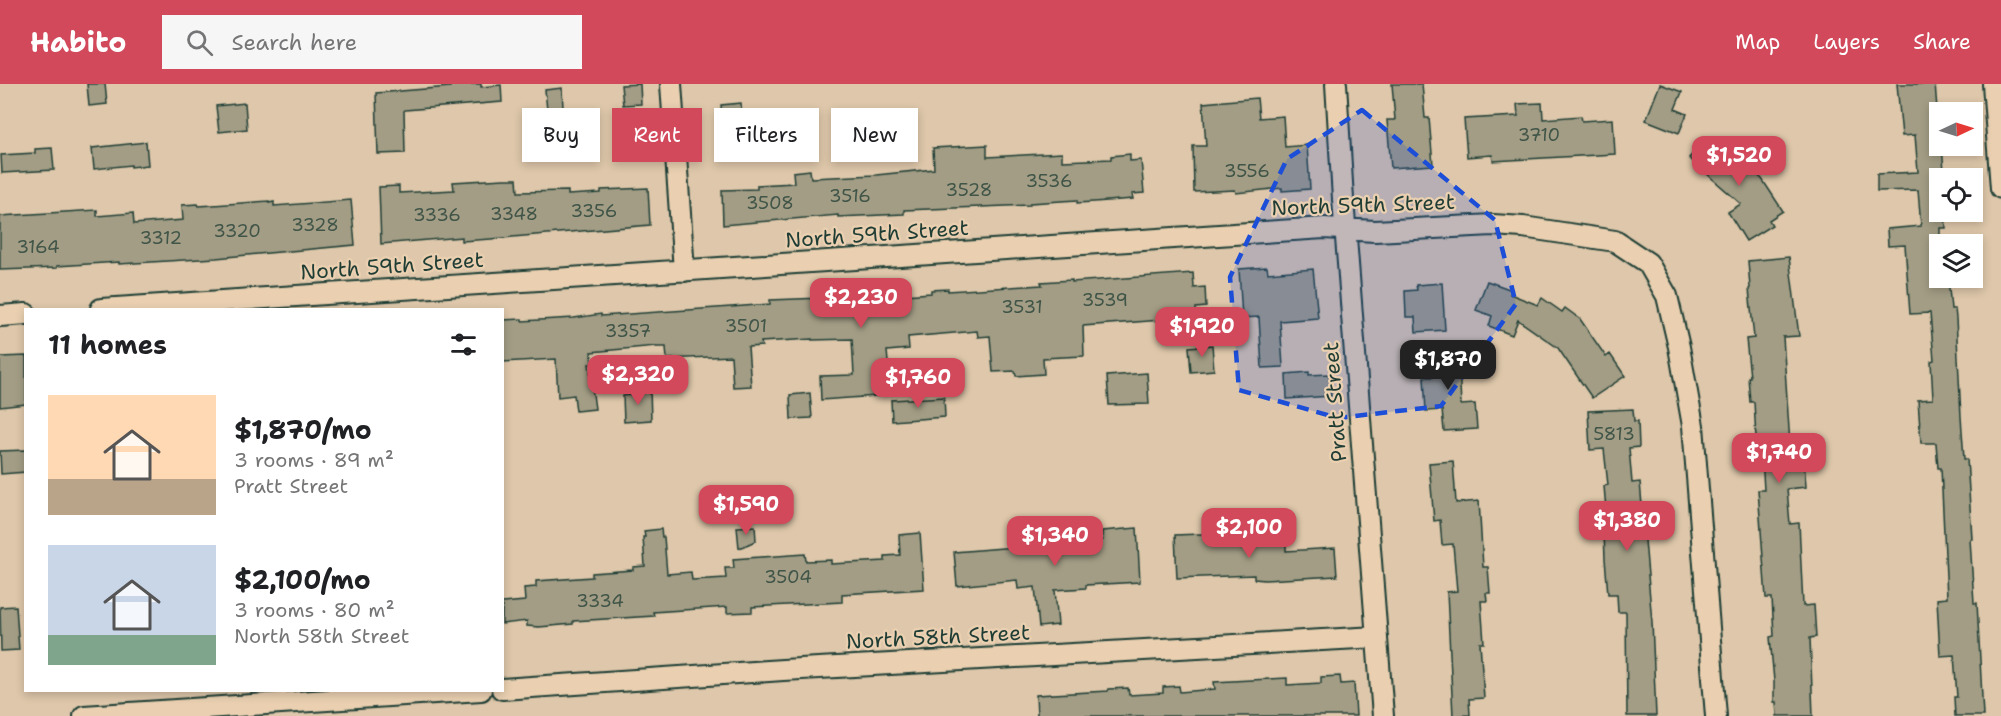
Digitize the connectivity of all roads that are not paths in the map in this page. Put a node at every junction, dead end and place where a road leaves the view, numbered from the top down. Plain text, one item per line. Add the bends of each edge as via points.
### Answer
1 (671, 84) edge
2 (1336, 84) edge
3 (1993, 84) edge
4 (2001, 188) edge
5 (1346, 229) junction
6 (684, 271) junction
7 (116, 308) edge
8 (24, 314) edge
9 (0, 316) edge
10 (1377, 637) junction
11 (504, 689) edge
12 (450, 692) edge
13 (84, 716) edge
14 (1383, 716) edge
15 (1716, 716) edge

1 - 6 street
2 - 5 street, Pratt Street
3 - 4 street
5 - 6 street, North 59th Street
5 - 10 street, Pratt Street
5 - 15 street, North 59th Street via 1523,227 1615,241 1648,263 1667,296 1694,426
6 - 7 street, North 59th Street
8 - 9 street
10 - 11 street, North 58th Street
10 - 14 street, Pratt Street
12 - 13 street

